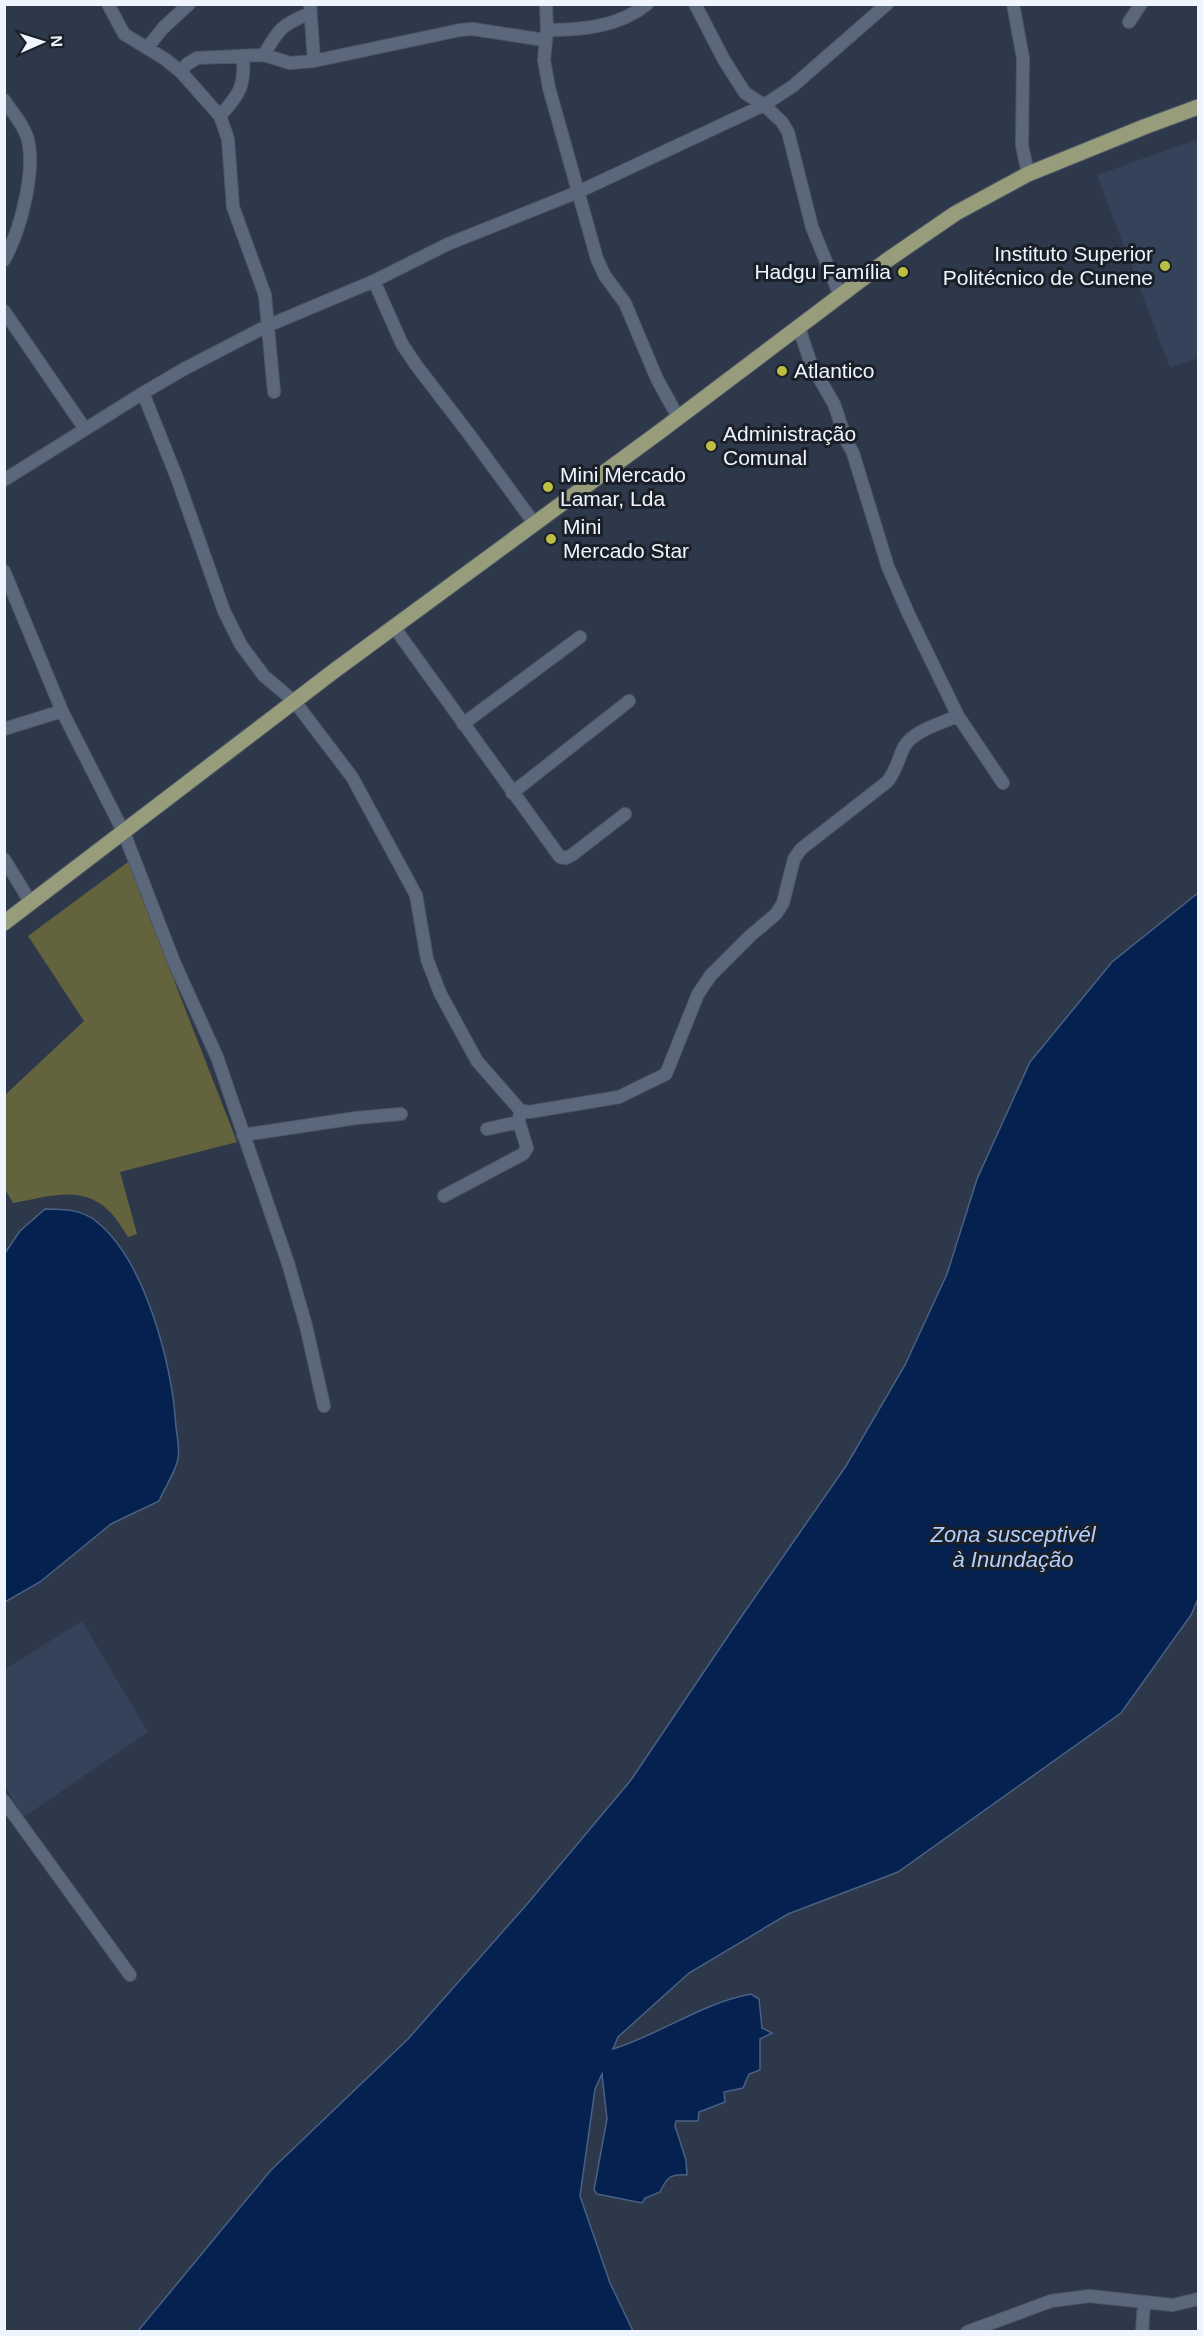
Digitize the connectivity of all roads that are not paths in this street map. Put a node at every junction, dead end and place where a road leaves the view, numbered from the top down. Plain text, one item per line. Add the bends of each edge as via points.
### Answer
1 (108, 4) edge
2 (189, 4) edge
3 (546, 4) edge
4 (647, 4) edge
5 (696, 4) edge
6 (887, 4) edge
7 (1013, 4) edge
8 (1141, 4) edge
9 (310, 8) edge
10 (1129, 22) dead end
11 (546, 35) junction
12 (147, 48) junction
13 (264, 55) junction
14 (243, 56) junction
15 (314, 61) junction
16 (181, 72) junction
17 (4, 99) edge
18 (765, 105) junction
19 (1198, 107) edge
20 (220, 116) junction
21 (1028, 174) junction
22 (578, 192) junction
23 (4, 260) edge
24 (374, 281) junction
25 (840, 296) junction
26 (4, 311) edge
27 (267, 326) junction
28 (799, 328) junction
29 (274, 392) dead end
30 (143, 393) junction
31 (678, 417) junction
32 (85, 429) junction
33 (4, 480) edge
34 (534, 523) junction
35 (4, 571) edge
36 (394, 627) junction
37 (580, 637) dead end
38 (629, 701) dead end
39 (295, 702) junction
40 (62, 711) junction
41 (958, 716) junction
42 (463, 724) junction
43 (4, 729) edge
44 (1003, 783) dead end
45 (512, 793) junction
46 (625, 814) dead end
47 (124, 833) junction
48 (4, 859) edge
49 (31, 903) junction
50 (4, 923) edge
51 (401, 1114) dead end
52 (519, 1116) junction
53 (486, 1129) dead end
54 (243, 1135) junction
55 (444, 1196) dead end
56 (324, 1406) dead end
57 (4, 1801) edge
58 (130, 1975) dead end
59 (1198, 2299) edge
60 (1144, 2302) junction
61 (967, 2331) edge
62 (1142, 2331) edge

1 - 12 street via 124,34
2 - 12 street
3 - 11 street
4 - 11 street via 592,28
5 - 18 street via 745,93
6 - 18 street via 793,86
7 - 21 street via 1023,58 1022,145
8 - 10 street
9 - 13 street via 277,31
9 - 15 street
11 - 15 street via 460,30
11 - 22 street via 544,60 549,88
12 - 16 street
13 - 14 street
13 - 15 street via 290,63
14 - 16 street via 196,58
14 - 20 street via 242,87
16 - 20 street
17 - 23 street via 26,134 29,158 17,232
18 - 22 street
18 - 25 street via 788,132 812,227
19 - 21 main road
20 - 27 street via 228,139 233,207 263,287
21 - 25 main road via 956,213
22 - 24 street via 448,244
22 - 31 street via 599,267 625,303 657,379
24 - 27 street
24 - 34 street via 402,344
25 - 28 main road
26 - 32 street
27 - 29 street
27 - 30 street
28 - 31 main road
28 - 41 street via 811,364 834,404 853,453 888,567
30 - 32 street
30 - 39 street via 224,611 260,672
31 - 34 main road
32 - 33 street
34 - 36 main road
35 - 40 street
36 - 39 main road
36 - 42 street
37 - 42 street
38 - 45 street
39 - 47 main road
39 - 52 street via 349,772 401,865 419,904 427,960 440,993 477,1060
40 - 43 street
40 - 47 street
41 - 44 street
41 - 52 street via 912,738 887,782 801,849 776,914 711,975 698,993 666,1074 619,1097
42 - 45 street
45 - 46 street via 560,857 572,855
47 - 49 main road
47 - 54 street via 174,962 217,1057
48 - 49 street
49 - 50 main road
51 - 54 street
52 - 53 street
52 - 55 street via 526,1148 523,1154
54 - 56 street via 288,1263
57 - 58 street
59 - 60 street via 1173,2305
60 - 61 street via 1089,2296 1051,2301
60 - 62 street

